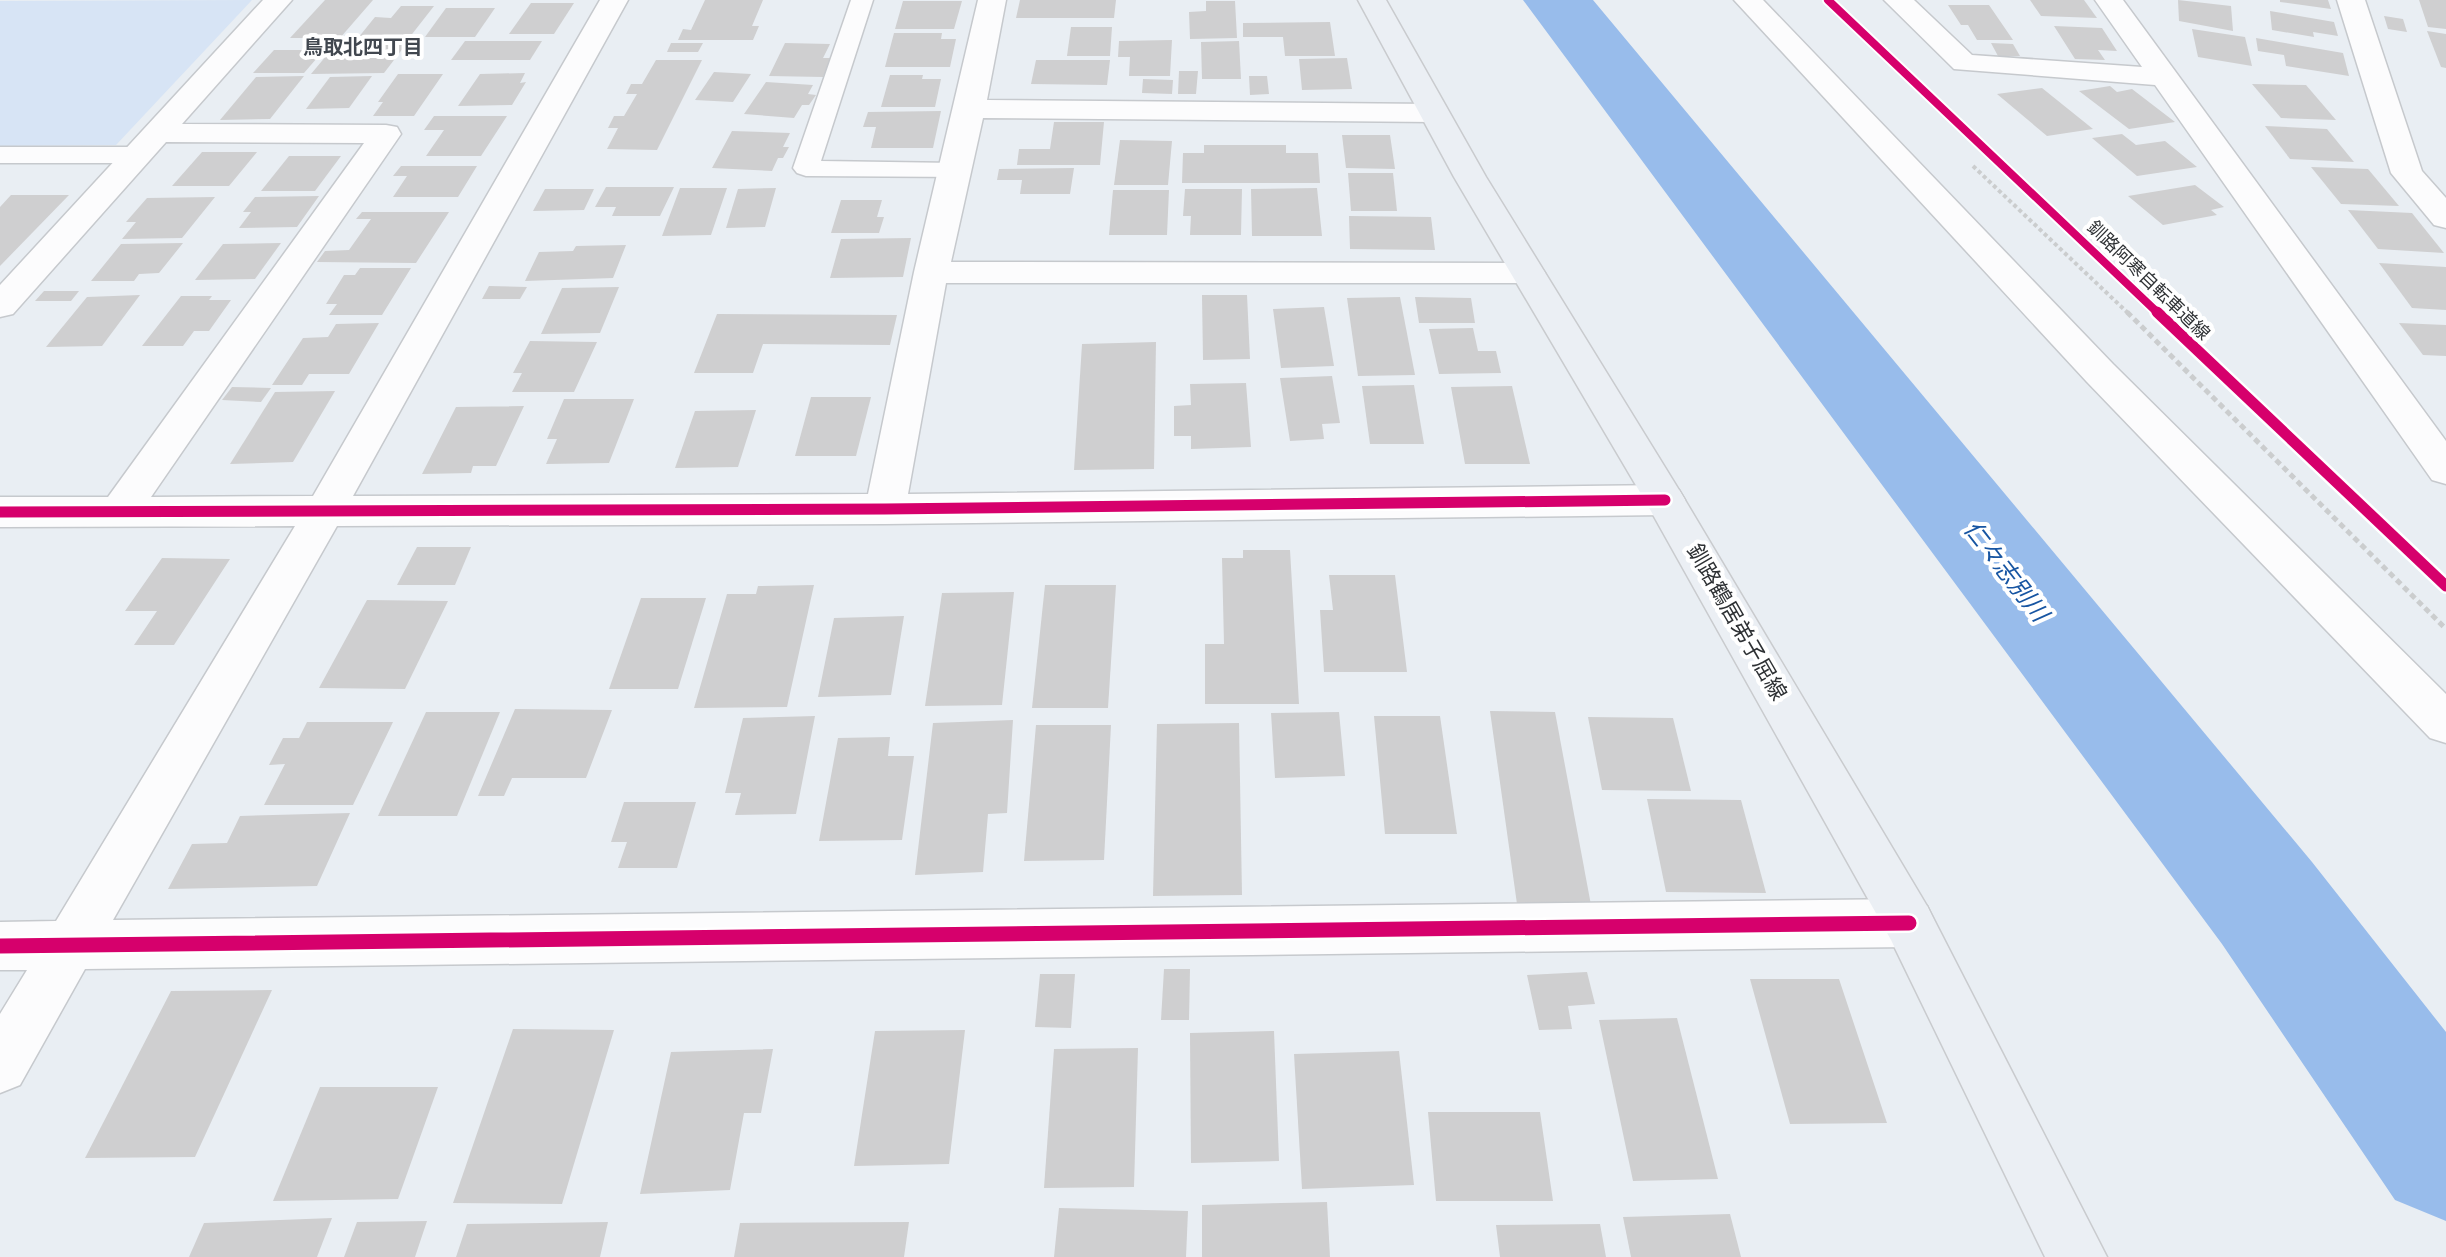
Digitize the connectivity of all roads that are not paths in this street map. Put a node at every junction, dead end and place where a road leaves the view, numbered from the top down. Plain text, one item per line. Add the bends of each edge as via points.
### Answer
1 (278, 0) edge
2 (614, 0) edge
3 (862, 0) edge
4 (992, 0) edge
5 (1372, 0) edge
6 (1748, 0) edge
7 (1898, 0) edge
8 (2109, 0) edge
9 (2351, 0) edge
10 (2165, 77) junction
11 (970, 109) junction
12 (1433, 113) junction
13 (147, 144) junction
14 (0, 155) edge
15 (956, 171) junction
16 (2446, 218) edge
17 (931, 272) junction
18 (1528, 273) junction
19 (0, 306) edge
20 (2446, 470) edge
21 (1665, 500) junction
22 (885, 509) junction
23 (120, 510) junction
24 (0, 512) edge
25 (324, 512) junction
26 (2446, 724) edge
27 (1909, 923) junction
28 (71, 945) junction
29 (0, 946) edge
30 (0, 1066) edge
31 (2077, 1257) edge

1 - 13 street
2 - 25 street
3 - 15 lane via 806,168
4 - 11 street
5 - 12 main road, 釧路鶴居弟子屈線
6 - 26 street via 2100,373
7 - 10 street via 1964,63
8 - 10 street
9 - 16 street via 2407,173
10 - 20 street
11 - 12 street
11 - 15 street
12 - 18 main road, 釧路鶴居弟子屈線
13 - 14 lane
13 - 19 street
13 - 23 street via 386,134
15 - 17 street
17 - 18 street
17 - 22 street
18 - 21 main road, 釧路鶴居弟子屈線
21 - 22 street
21 - 27 main road, 釧路鶴居弟子屈線
22 - 25 street
23 - 24 street
23 - 25 street
25 - 28 street
27 - 28 street
27 - 31 main road, 釧路鶴居弟子屈線
28 - 29 street
28 - 30 street

